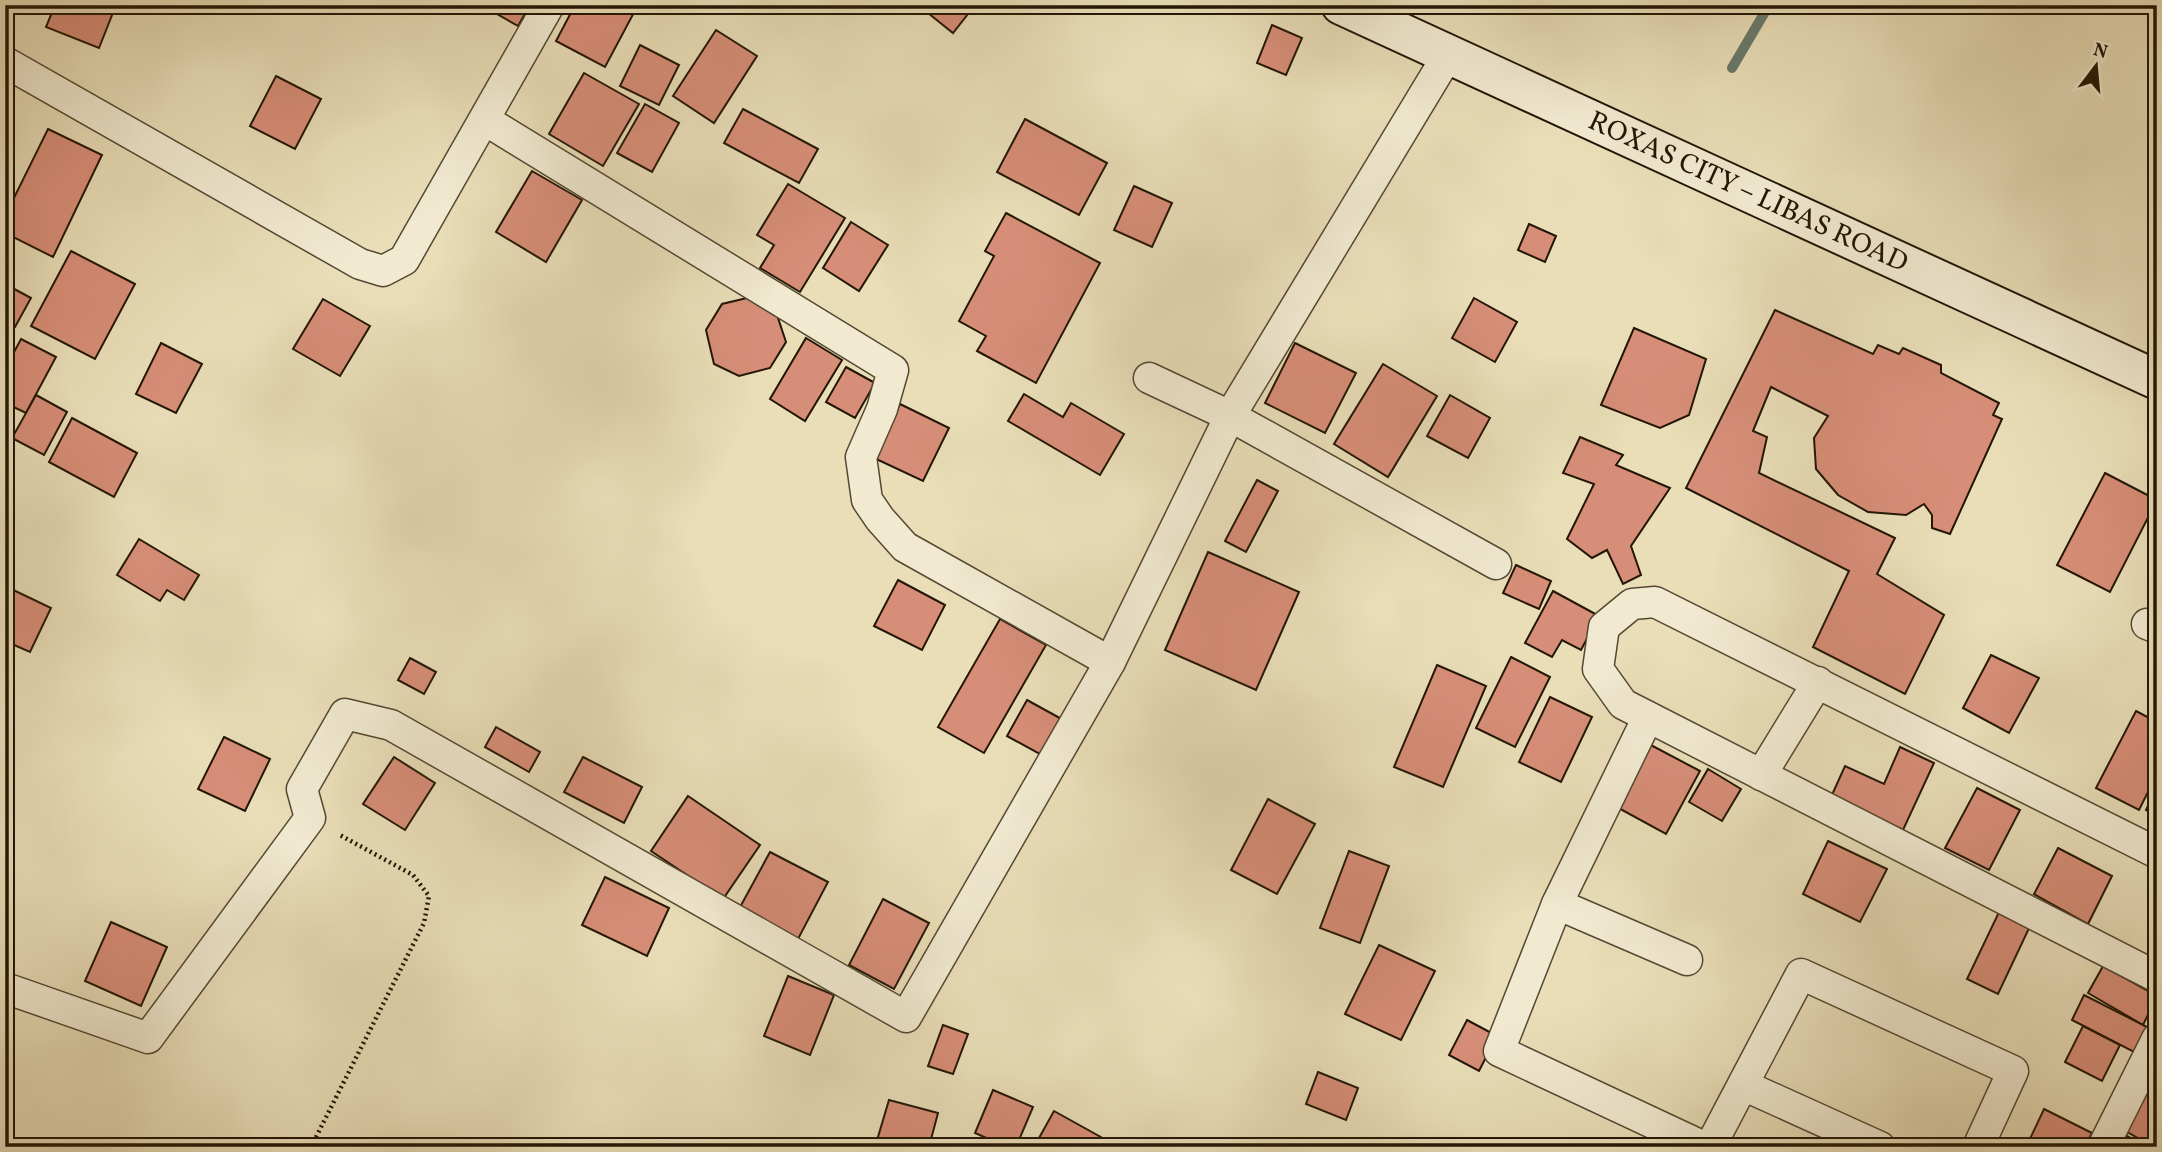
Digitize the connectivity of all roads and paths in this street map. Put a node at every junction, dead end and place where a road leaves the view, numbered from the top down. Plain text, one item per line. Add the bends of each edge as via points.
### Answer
1 (549, 5) edge
2 (1340, 5) edge
3 (1448, 55) junction
4 (5, 62) edge
5 (485, 120) junction
6 (1149, 378) dead end
7 (2157, 380) edge
8 (1230, 416) junction
9 (1496, 564) dead end
10 (1110, 662) junction
11 (1818, 682) junction
12 (1648, 717) junction
13 (1761, 775) junction
14 (310, 818) junction
15 (2157, 853) edge
16 (1557, 904) junction
17 (1687, 960) dead end
18 (2157, 977) edge
19 (5, 988) edge
20 (2157, 1039) edge
21 (1743, 1085) junction
22 (311, 1147) edge
23 (1704, 1147) edge
24 (1710, 1147) edge
25 (1880, 1147) edge
26 (1978, 1147) edge
27 (2102, 1147) edge

1 - 5 street
2 - 3 main road, ROXAS CITY – LIBAS ROAD
3 - 7 main road, ROXAS CITY – LIBAS ROAD
3 - 8 street
4 - 5 street via 360,264 383,271 404,260
5 - 10 street via 893,370 861,457 867,500 880,519 905,547
6 - 8 street
8 - 9 street
8 - 10 street
10 - 14 street via 906,1017 391,725 345,714 302,789
11 - 12 street via 1655,602 1632,604 1604,627 1598,669 1623,704
11 - 13 street
11 - 15 street
12 - 13 street
12 - 16 street
13 - 18 street
14 - 19 street via 148,1038
14 - 22 path via 413,876 429,896 424,923
16 - 17 street
16 - 23 street via 1499,1051
20 - 27 street
21 - 24 street
21 - 25 street
21 - 26 street via 1801,974 2013,1071

